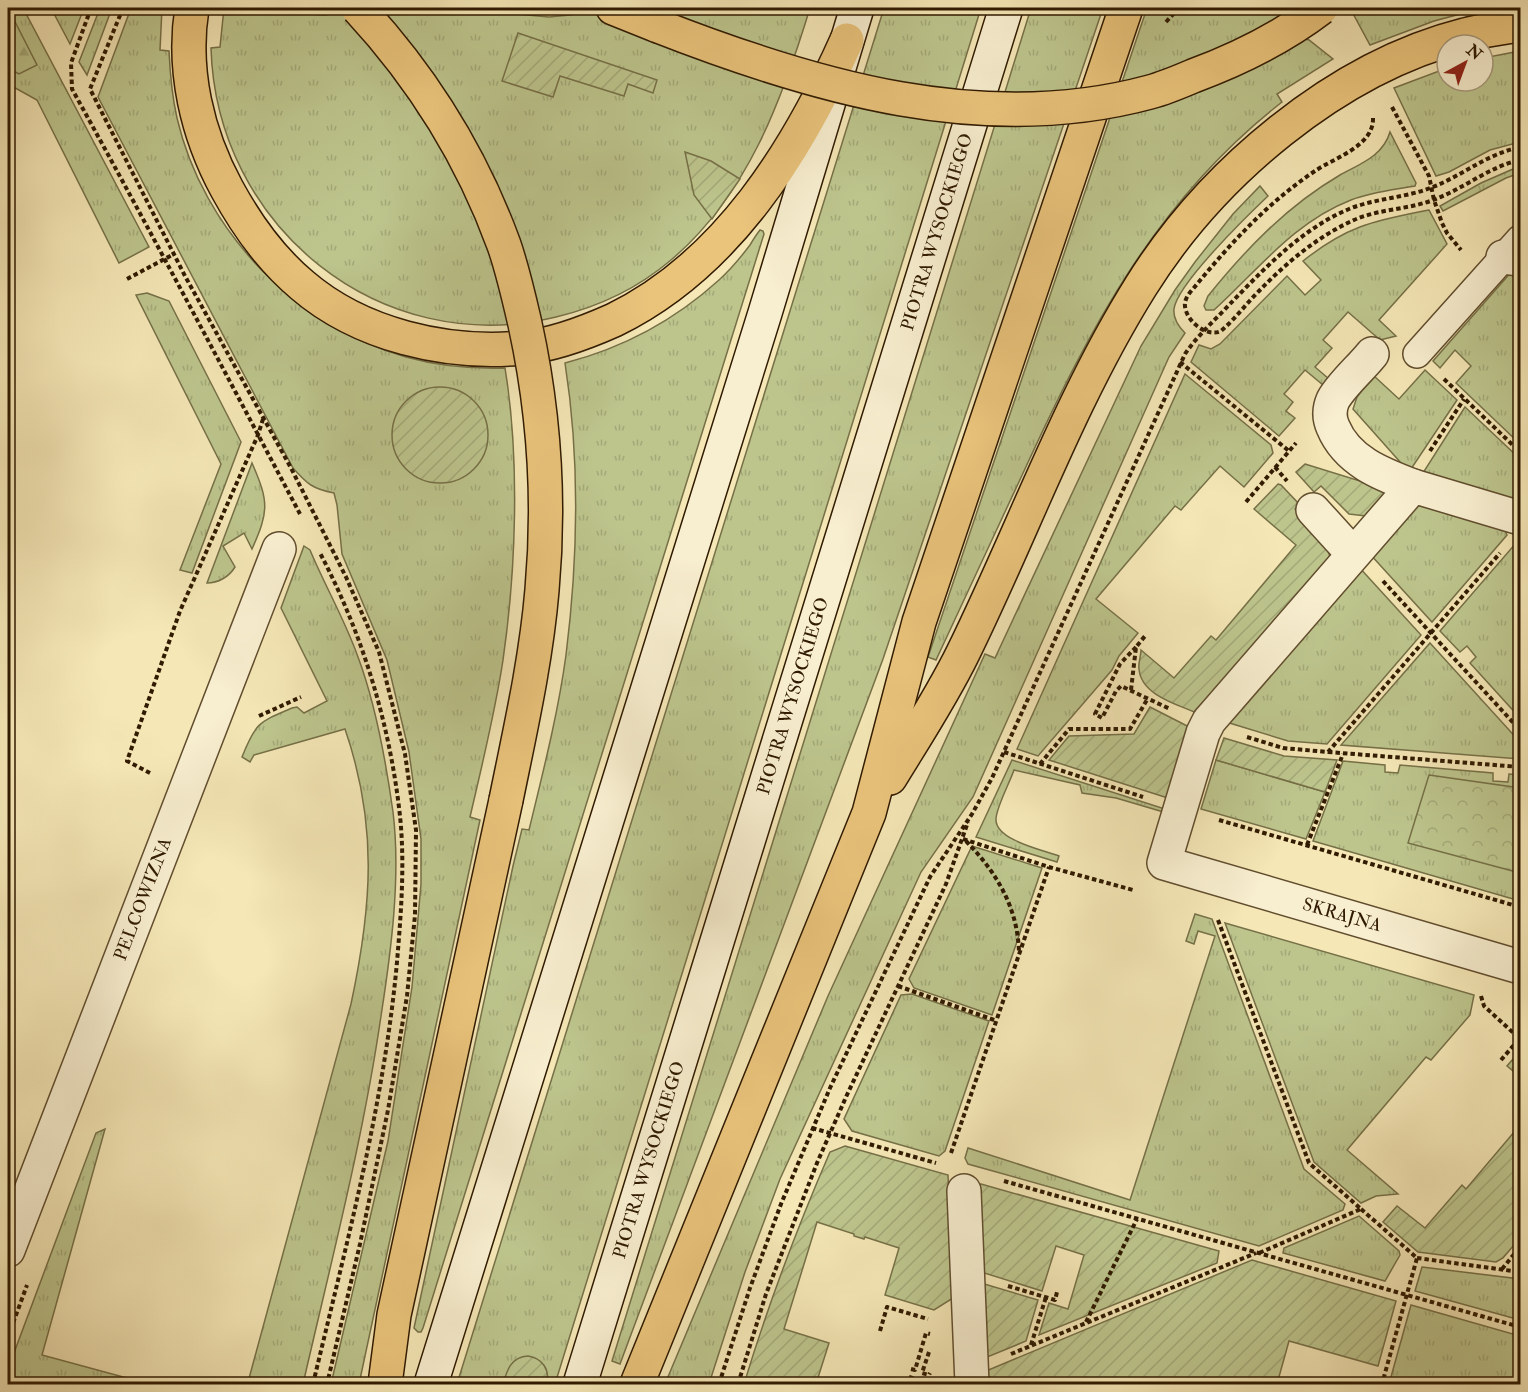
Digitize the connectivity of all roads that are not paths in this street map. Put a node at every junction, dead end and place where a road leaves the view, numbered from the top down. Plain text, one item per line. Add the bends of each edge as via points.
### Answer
1 (192, 8) edge
2 (358, 8) edge
3 (613, 8) edge
4 (857, 8) edge
5 (1006, 8) edge
6 (1126, 8) edge
7 (1321, 8) edge
8 (1521, 25) edge
9 (847, 40) junction
10 (1508, 258) edge
11 (1372, 354) dead end
12 (1417, 354) road end
13 (1411, 485) junction
14 (1314, 510) dead end
15 (1521, 518) edge
16 (279, 549) dead end
17 (1354, 553) junction
18 (869, 813) junction
19 (1521, 967) edge
20 (955, 1178) road end
21 (8, 1250) edge
22 (971, 1377) edge
23 (385, 1384) edge
24 (431, 1384) edge
25 (580, 1384) edge
26 (637, 1384) edge

1 - 9 main road via 188,48 191,78 205,138 233,199 278,262 302,286 357,320 420,341 489,350 556,342 589,331 642,304 696,264 739,219 785,157 823,93
2 - 23 main road, bridge via 413,73 441,114 464,154 505,247 532,354 545,468 545,548 534,655 394,1315
3 - 7 main road, bridge via 733,55 804,77 941,106 1015,110 1081,105 1151,92 1274,40
4 - 9 main road
5 - 25 main road, PIOTRA WYSOCKIEGO
6 - 18 main road via 919,622
8 - 18 main road via 1465,35 1423,48 1343,88 1238,166 1178,233 1141,285 1109,342 963,653
9 - 24 main road
10 - 12 lane
11 - 13 main road via 1334,399 1329,414 1331,423 1340,442 1357,458
13 - 15 main road
13 - 17 main road
14 - 17 main road
16 - 21 main road, PELCOWIZNA
17 - 19 main road, SKRAJNA via 1206,726 1164,863
18 - 26 main road
20 - 22 main road via 967,1273

